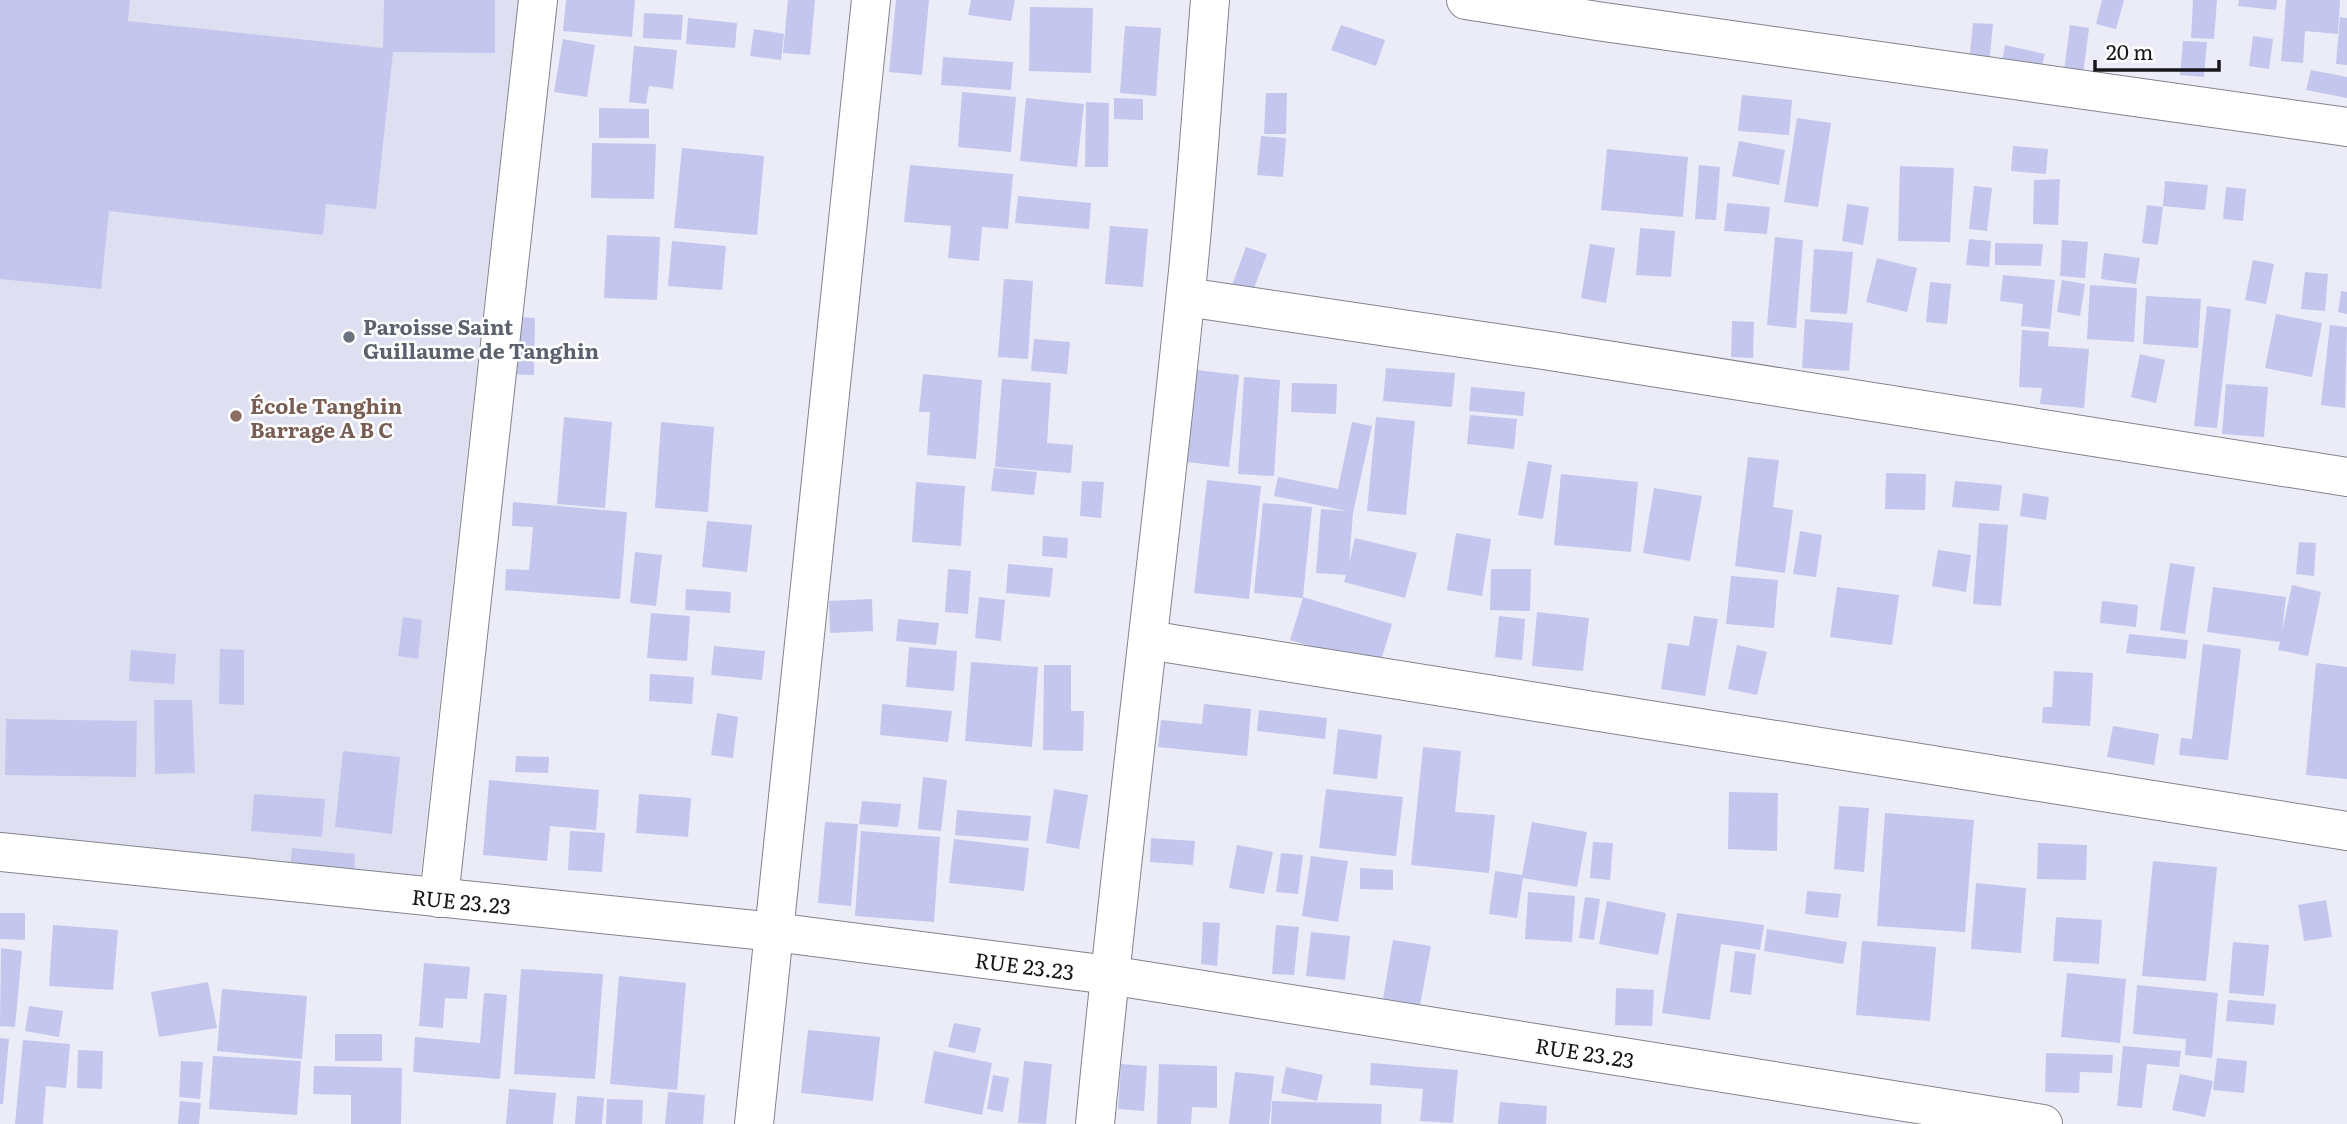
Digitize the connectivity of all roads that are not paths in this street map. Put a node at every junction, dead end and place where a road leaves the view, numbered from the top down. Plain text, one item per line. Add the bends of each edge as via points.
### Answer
1 (538, 0) edge
2 (871, 0) edge
3 (1210, 0) edge
4 (1465, 0) edge
5 (2347, 127) edge
6 (1186, 297) junction
7 (2347, 477) edge
8 (1148, 640) junction
9 (2347, 831) edge
10 (0, 852) edge
11 (439, 898) junction
12 (774, 932) junction
13 (1109, 975) junction
14 (754, 1124) edge
15 (1095, 1124) edge
16 (2043, 1124) edge

1 - 11 street
2 - 12 street
3 - 6 street
4 - 5 street
6 - 7 street
6 - 8 street
8 - 9 street
8 - 13 street
10 - 11 street, RUE 23.23
11 - 12 street, RUE 23.23
12 - 13 street, RUE 23.23
12 - 14 street
13 - 15 street
13 - 16 street, RUE 23.23

